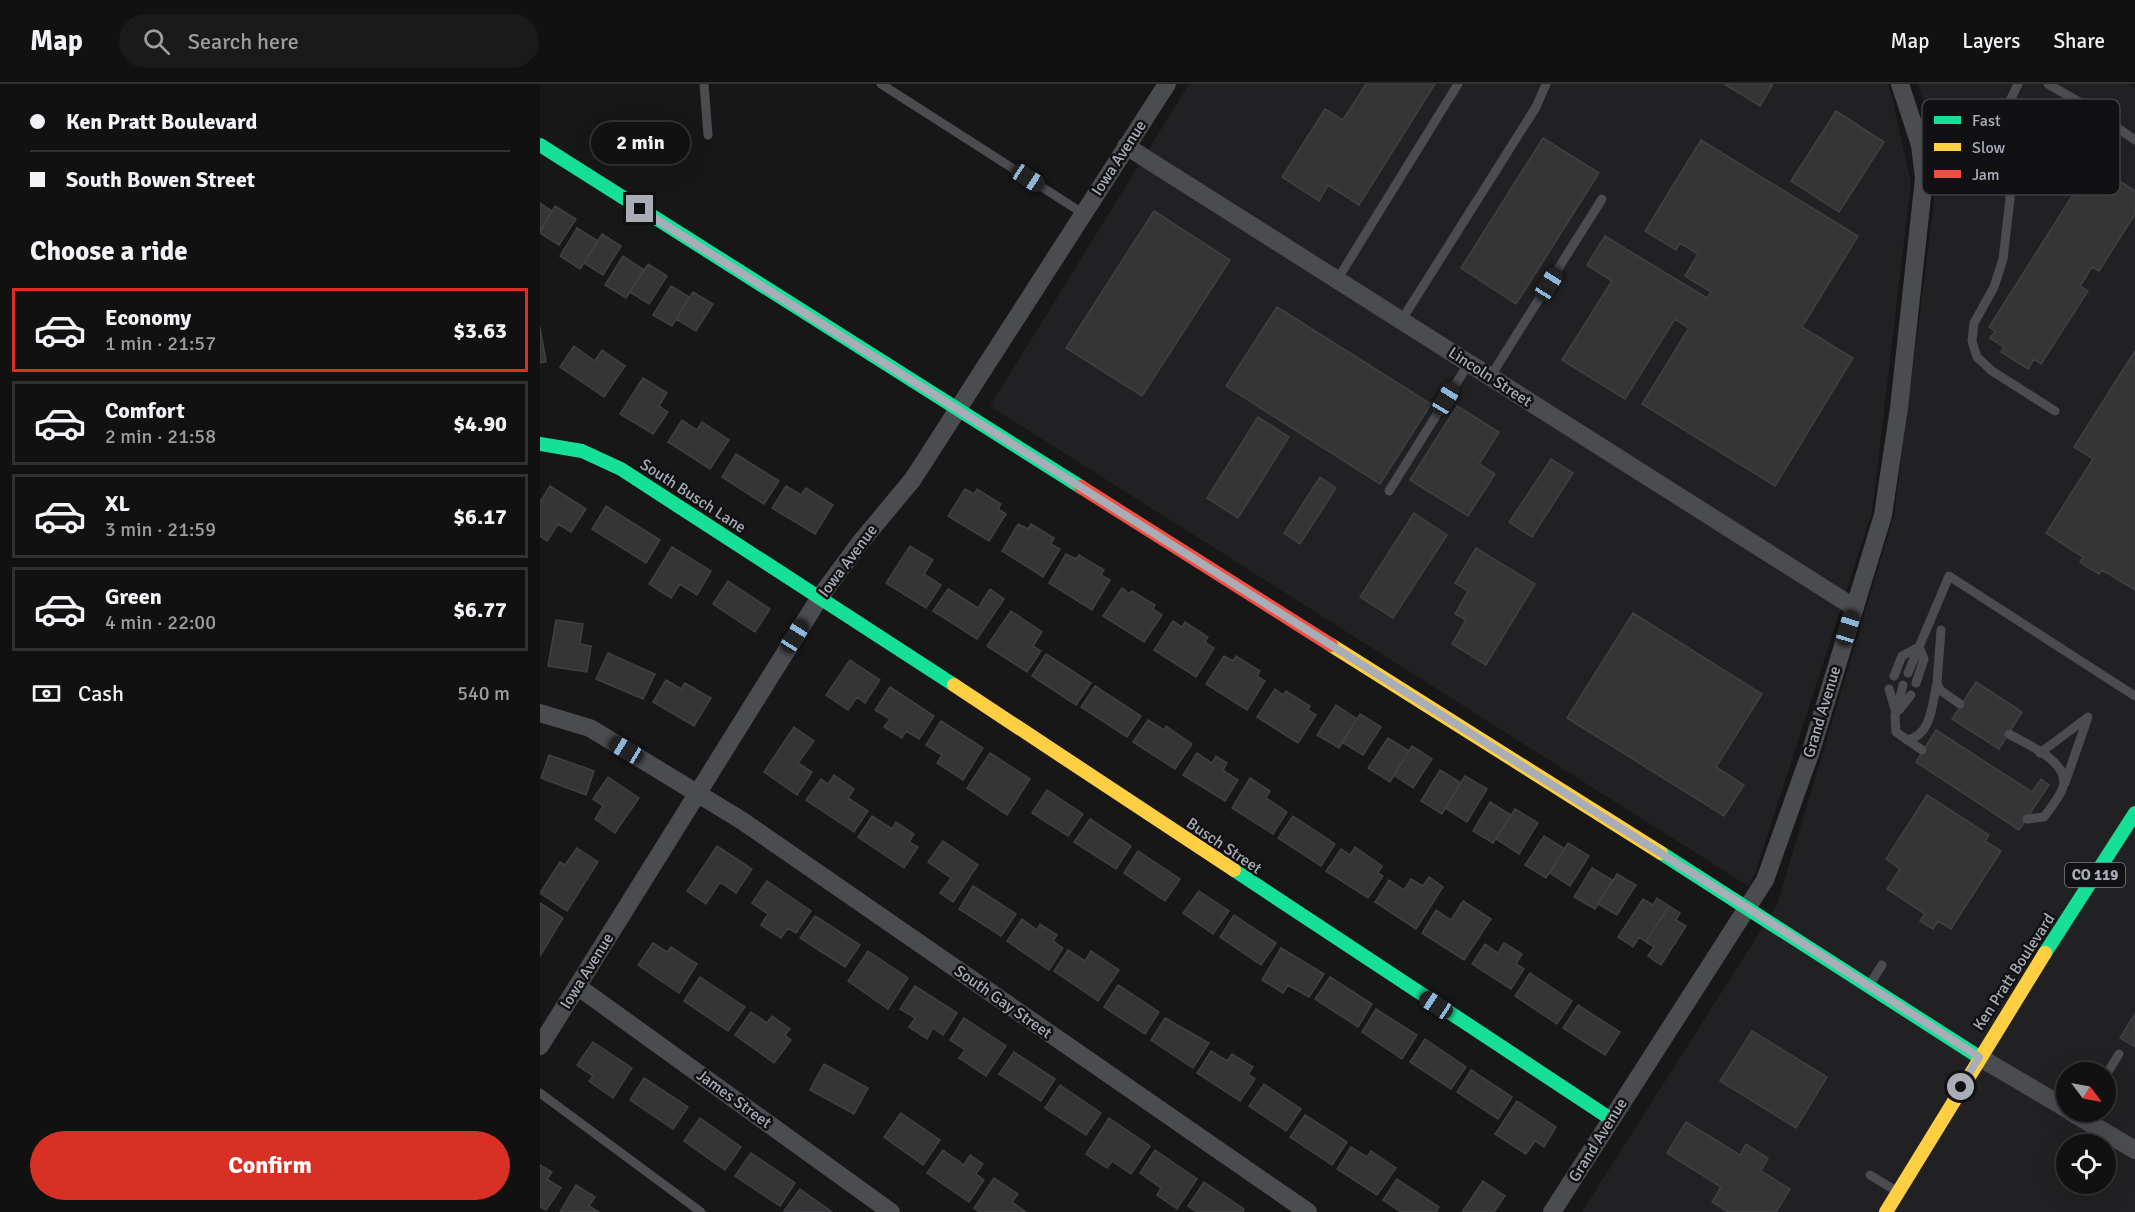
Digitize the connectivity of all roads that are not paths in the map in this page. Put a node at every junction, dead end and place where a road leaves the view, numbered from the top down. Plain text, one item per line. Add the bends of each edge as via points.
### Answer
1 (704, 84) edge
2 (881, 84) edge
3 (1167, 84) edge
4 (1458, 84) edge
5 (1546, 84) edge
6 (1900, 84) edge
7 (2018, 84) edge
8 (2048, 84) edge
9 (2011, 99) edge
10 (2074, 99) edge
11 (2120, 130) edge
12 (708, 135) dead end
13 (2135, 140) edge
14 (540, 145) edge
15 (1126, 147) junction
16 (1922, 161) edge
17 (1922, 195) edge
18 (2010, 195) edge
19 (1602, 199) dead end
20 (1084, 214) junction
21 (1337, 280) junction
22 (1401, 321) junction
23 (1469, 363) junction
24 (1490, 377) junction
25 (959, 410) junction
26 (2055, 411) dead end
27 (540, 444) edge
28 (1389, 491) dead end
29 (820, 597) junction
30 (1855, 608) junction
31 (1941, 630) dead end
32 (1919, 647) junction
33 (1908, 674) dead end
34 (1894, 676) dead end
35 (1916, 683) dead end
36 (1937, 683) junction
37 (1903, 685) dead end
38 (1889, 689) dead end
39 (1911, 695) dead end
40 (2135, 696) edge
41 (1960, 704) dead end
42 (540, 713) edge
43 (1896, 714) junction
44 (2009, 734) dead end
45 (1907, 740) junction
46 (1922, 750) dead end
47 (2040, 753) junction
48 (2063, 788) junction
49 (697, 793) junction
50 (2135, 813) edge
51 (2027, 819) dead end
52 (1747, 907) junction
53 (1882, 965) dead end
54 (577, 986) junction
55 (1869, 986) junction
56 (540, 1046) edge
57 (2119, 1054) dead end
58 (1979, 1057) junction
59 (2114, 1062) edge
60 (540, 1093) edge
61 (2056, 1101) edge
62 (1611, 1119) junction
63 (2091, 1122) edge
64 (2135, 1150) edge
65 (1870, 1175) dead end
66 (1898, 1192) junction
67 (701, 1212) edge
68 (891, 1212) edge
69 (1308, 1212) edge
70 (1552, 1212) edge
71 (1886, 1212) edge

1 - 12 lane
2 - 20 lane
3 - 15 street, Iowa Avenue
4 - 21 lane
5 - 22 lane via 1536,107
6 - 16 street, Grand Avenue
7 - 9 lane
8 - 10 lane
11 - 13 lane
14 - 25 main road
15 - 20 street, Iowa Avenue
15 - 21 street, Lincoln Street
17 - 30 street, Grand Avenue via 1883,515
18 - 26 lane via 2004,259 1974,323 1972,341 1977,357 1992,371
19 - 24 lane
20 - 25 street, Iowa Avenue
21 - 22 street, Lincoln Street
22 - 23 street, Lincoln Street
23 - 24 street, Lincoln Street
23 - 28 lane
24 - 30 street, Lincoln Street
25 - 29 street, Iowa Avenue via 914,479
25 - 52 main road
27 - 29 main road, South Busch Lane via 560,444 592,453
29 - 49 street, Iowa Avenue
29 - 62 main road, Busch Street
30 - 52 street, Grand Avenue via 1765,880
31 - 36 lane
32 - 33 lane
32 - 34 lane via 1902,656
32 - 35 lane via 1924,659
32 - 40 lane via 1949,576
36 - 41 lane via 1940,690
36 - 45 lane via 1924,730
37 - 43 lane
38 - 43 lane
39 - 43 lane
42 - 49 street, South Gay Street via 590,728
43 - 45 lane via 1896,732
44 - 47 lane
45 - 46 lane
47 - 48 lane via 2059,767
47 - 48 lane via 2088,717
48 - 51 lane via 2044,817
49 - 54 street, Iowa Avenue
49 - 69 street, South Gay Street via 873,910
50 - 58 main road, Ken Pratt Boulevard / CO 119
52 - 55 main road
52 - 62 street, Grand Avenue
53 - 55 lane
54 - 56 street, Iowa Avenue
54 - 68 street, James Street
55 - 58 main road
57 - 59 lane
58 - 61 street
58 - 66 main road, Ken Pratt Boulevard / CO 119
60 - 67 lane
62 - 70 street, Grand Avenue
63 - 64 street
65 - 66 lane
66 - 71 main road, Ken Pratt Boulevard / CO 119

